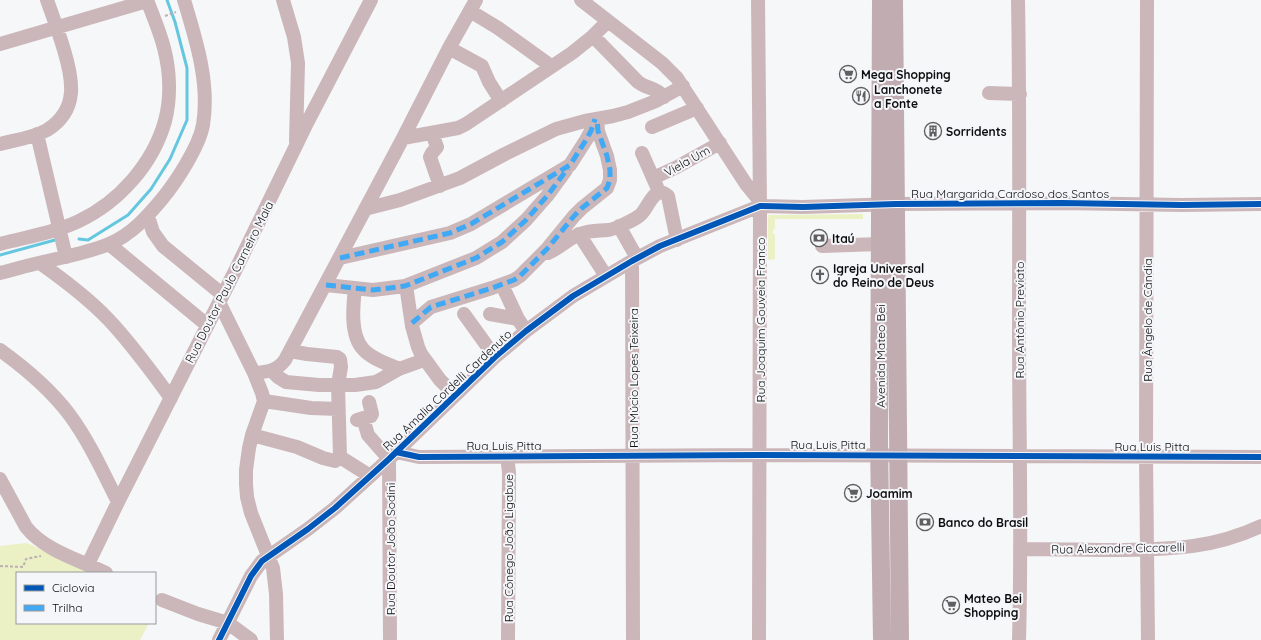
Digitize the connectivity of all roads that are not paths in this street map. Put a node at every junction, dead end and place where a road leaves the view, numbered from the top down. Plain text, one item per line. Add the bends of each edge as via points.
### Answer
1 (47, 0) edge
2 (147, 0) edge
3 (283, 0) edge
4 (371, 0) edge
5 (581, 0) edge
6 (758, 0) edge
7 (881, 0) edge
8 (894, 0) edge
9 (1018, 0) edge
10 (1147, 0) edge
11 (183, 5) edge
12 (473, 6) edge
13 (608, 21) junction
14 (57, 28) junction
15 (593, 36) junction
16 (0, 44) edge
17 (449, 48) junction
18 (551, 66) junction
19 (683, 86) junction
20 (989, 93) dead end
21 (1020, 94) junction
22 (664, 96) junction
23 (501, 101) junction
24 (697, 108) junction
25 (596, 119) junction
26 (652, 127) dead end
27 (432, 133) junction
28 (37, 134) junction
29 (404, 138) junction
30 (720, 143) junction
31 (0, 144) edge
32 (296, 146) junction
33 (642, 153) dead end
34 (570, 165) junction
35 (653, 178) junction
36 (440, 186) junction
37 (659, 194) junction
38 (1020, 203) junction
39 (760, 204) junction
40 (1147, 204) junction
41 (1261, 204) edge
42 (888, 205) junction
43 (366, 209) junction
44 (148, 216) junction
45 (619, 226) junction
46 (60, 229) junction
47 (579, 234) junction
48 (676, 240) junction
49 (0, 244) edge
50 (109, 244) junction
51 (880, 244) junction
52 (822, 246) dead end
53 (66, 257) junction
54 (540, 257) junction
55 (340, 258) junction
56 (634, 259) junction
57 (40, 263) junction
58 (0, 273) edge
59 (606, 276) junction
60 (326, 285) junction
61 (502, 285) junction
62 (405, 286) junction
63 (355, 288) junction
64 (221, 298) junction
65 (464, 314) dead end
66 (490, 314) dead end
67 (518, 319) junction
68 (412, 323) junction
69 (207, 325) junction
70 (526, 331) junction
71 (0, 350) edge
72 (290, 351) junction
73 (495, 357) junction
74 (424, 360) junction
75 (399, 369) junction
76 (272, 371) junction
77 (254, 373) junction
78 (338, 385) junction
79 (455, 395) junction
80 (171, 398) junction
81 (264, 401) junction
82 (369, 402) dead end
83 (338, 409) junction
84 (252, 435) junction
85 (393, 455) junction
86 (759, 455) junction
87 (507, 456) junction
88 (633, 456) junction
89 (880, 456) junction
90 (898, 456) junction
91 (1020, 456) junction
92 (1146, 457) junction
93 (340, 458) junction
94 (1261, 458) edge
95 (370, 476) junction
96 (0, 480) edge
97 (118, 502) junction
98 (1261, 526) edge
99 (1020, 549) junction
100 (1148, 549) junction
101 (269, 556) junction
102 (88, 564) junction
103 (104, 572) edge
104 (162, 600) dead end
105 (228, 623) junction
106 (219, 640) edge
107 (251, 640) edge
108 (277, 640) edge
109 (390, 640) edge
110 (508, 640) edge
111 (633, 640) edge
112 (759, 640) edge
113 (882, 640) edge
114 (900, 640) edge
115 (1019, 640) edge
116 (1148, 640) edge

1 - 14 street
2 - 14 street
2 - 46 street via 168,69 168,104 159,139 141,169 124,190 98,211
3 - 32 street via 294,37 298,63
4 - 32 street, Rua Doutor Paulo Carneiro Maia
5 - 13 street
6 - 39 street, Rua Joaquim Gouveia Franco
7 - 42 main road, Avenida Mateo Bei
8 - 42 main road, Avenida Mateo Bei
9 - 21 street, Rua Antônio Previato
10 - 40 street, Rua Ângelo de Cândia
11 - 44 street via 198,47 203,74 203,126 184,168
12 - 17 street
12 - 18 street via 498,28
13 - 15 street
13 - 19 street via 662,64
14 - 16 street
14 - 28 street via 71,75 70,99 60,119
15 - 18 street
15 - 22 street via 638,82
17 - 23 street via 482,66
17 - 29 street
18 - 23 street
19 - 22 street
19 - 24 street
20 - 21 street
21 - 38 street, Rua Antônio Previato
22 - 25 street via 628,112
23 - 27 street via 458,128
24 - 26 street
24 - 30 street
25 - 34 street
25 - 36 street via 546,133
25 - 54 street via 610,170 608,186 574,216
27 - 29 street
27 - 36 street via 437,147 430,157
28 - 31 street
28 - 46 street
29 - 43 street
30 - 35 street, Viela Um
30 - 39 street
32 - 64 street, Rua Doutor Paulo Carneiro Maia
33 - 35 street
34 - 55 street via 471,224 450,233
34 - 62 street via 538,206 502,242 476,258
35 - 37 street
36 - 43 street
37 - 45 street via 651,198 640,216
37 - 48 street via 668,196
38 - 40 street, Rua Margarida Cardoso dos Santos
38 - 42 street, Rua Margarida Cardoso dos Santos
38 - 91 street, Rua Antônio Previato
39 - 42 street, Rua Margarida Cardoso dos Santos via 803,207
39 - 48 street, Rua Amalia Cordelli Cardenuto
39 - 86 street, Rua Joaquim Gouveia Franco
40 - 41 street, Rua Margarida Cardoso dos Santos
40 - 92 street, Rua Ângelo de Cândia
42 - 51 main road, Avenida Mateo Bei
42 - 90 main road, Avenida Mateo Bei
43 - 55 street
44 - 50 street via 124,236
44 - 64 street via 153,232 164,246
45 - 47 street via 610,230 593,230
45 - 56 street
46 - 49 street
46 - 53 street
47 - 54 street
47 - 59 street
48 - 56 street, Rua Amalia Cordelli Cardenuto
50 - 53 street
50 - 69 street
51 - 52 street
51 - 89 main road, Avenida Mateo Bei
53 - 57 street
54 - 61 street via 520,276
55 - 60 street
56 - 59 street, Rua Amalia Cordelli Cardenuto
56 - 88 street, Rua Múcio Lopes Teixeira
57 - 58 street
57 - 80 street via 70,285 108,319
59 - 70 street, Rua Amalia Cordelli Cardenuto via 573,296
60 - 63 street
60 - 72 street
61 - 67 street
61 - 68 street via 434,306
62 - 63 street via 373,290
62 - 68 street
63 - 75 street via 354,326 359,344 368,354
64 - 69 street, Rua Doutor Paulo Carneiro Maia
64 - 77 street
65 - 73 street
66 - 67 street
67 - 70 street
68 - 74 street
69 - 80 street, Rua Doutor Paulo Carneiro Maia
70 - 73 street, Rua Amalia Cordelli Cardenuto
71 - 97 street via 48,390 68,414 83,436
72 - 76 street via 280,366
72 - 78 street via 339,358 341,367
73 - 79 street, Rua Amalia Cordelli Cardenuto
74 - 75 street
74 - 79 street
75 - 78 street via 365,385
76 - 77 street
76 - 78 street via 286,382
77 - 81 street
78 - 83 street
79 - 85 street, Rua Amalia Cordelli Cardenuto
80 - 97 street, Rua Doutor Paulo Carneiro Maia
81 - 83 street
81 - 84 street
82 - 85 street via 372,415 359,419 368,434
83 - 93 street
84 - 93 street via 297,447 323,458 335,461
84 - 101 street via 246,470 247,497
85 - 87 street, Rua Luis Pitta
85 - 95 street, Rua Amalia Cordelli Cardenuto
85 - 109 street, Rua Doutor João Sodini
86 - 88 street, Rua Luis Pitta
86 - 89 street, Rua Luis Pitta
86 - 112 street, Rua Joaquim Gouveia Franco
87 - 88 street, Rua Luis Pitta
87 - 110 street, Rua Cônego João Ligabue
88 - 111 street, Rua Múcio Lopes Teixeira
89 - 90 street, Rua Luis Pitta
89 - 113 main road, Avenida Mateo Bei
90 - 91 street, Rua Luis Pitta
90 - 114 main road, Avenida Mateo Bei
91 - 92 street, Rua Luis Pitta
91 - 99 street, Rua Antônio Previato
92 - 94 street, Rua Luis Pitta
92 - 100 street, Rua Ângelo de Cândia
93 - 95 street
95 - 101 street, Rua Amalia Cordelli Cardenuto via 335,508
96 - 102 street via 31,533 60,552
97 - 102 street, Rua Doutor Paulo Carneiro Maia
98 - 100 street, Rua Alexandre Ciccarelli via 1230,538 1196,546
99 - 100 street, Rua Alexandre Ciccarelli
99 - 115 street, Rua Antônio Previato
100 - 116 street, Rua Ângelo de Cândia
101 - 105 street, Rua Amalia Cordelli Cardenuto via 251,576
101 - 108 street via 275,580
102 - 103 street
104 - 105 street
105 - 106 street, Rua Amalia Cordelli Cardenuto
105 - 107 street

